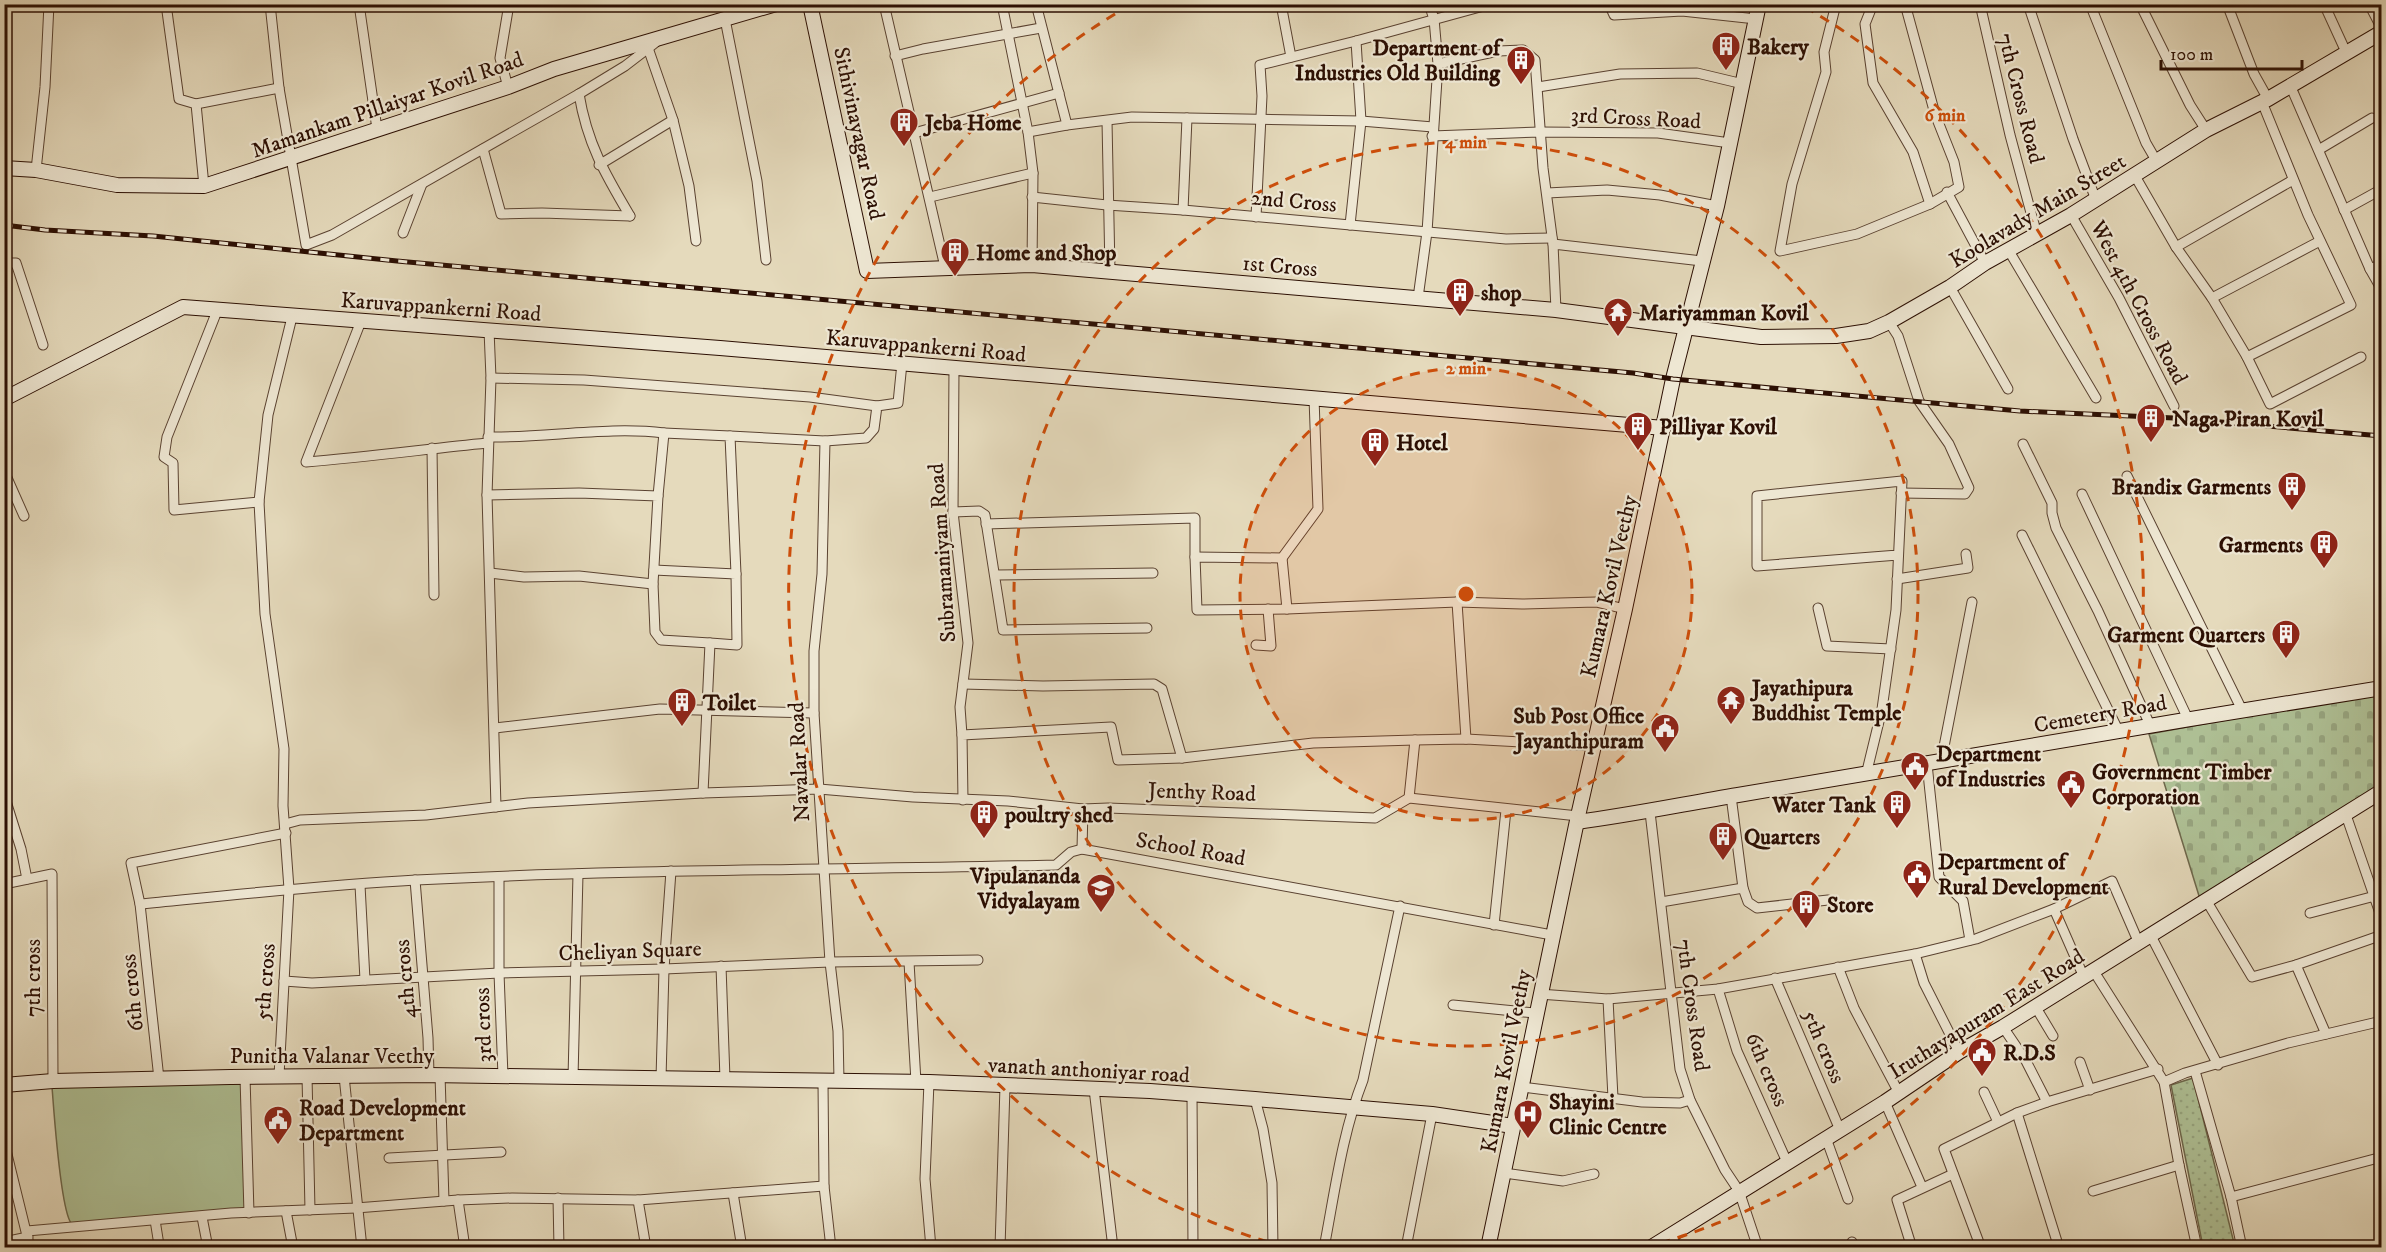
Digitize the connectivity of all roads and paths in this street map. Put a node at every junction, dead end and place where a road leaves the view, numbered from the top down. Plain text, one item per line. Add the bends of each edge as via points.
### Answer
1 (49, 4) edge
2 (166, 4) edge
3 (270, 4) edge
4 (359, 4) edge
5 (509, 4) edge
6 (776, 4) edge
7 (810, 4) edge
8 (884, 4) edge
9 (1002, 4) edge
10 (1036, 4) edge
11 (1281, 4) edge
12 (1429, 4) edge
13 (1491, 4) edge
14 (1609, 4) edge
15 (1759, 4) edge
16 (1836, 4) edge
17 (1873, 4) edge
18 (1905, 4) edge
19 (1980, 4) edge
20 (2028, 4) edge
21 (2090, 4) edge
22 (2140, 4) edge
23 (2227, 4) edge
24 (2324, 4) edge
25 (2369, 4) edge
26 (742, 9) edge
27 (725, 19) junction
28 (1434, 19) junction
29 (1756, 19) junction
30 (1041, 28) junction
31 (2382, 30) edge
32 (1007, 35) junction
33 (1356, 41) junction
34 (654, 44) junction
35 (2346, 52) junction
36 (895, 57) junction
37 (1291, 57) junction
38 (1438, 64) junction
39 (1743, 84) junction
40 (2290, 85) junction
41 (508, 87) junction
42 (1538, 87) junction
43 (279, 88) junction
44 (1059, 93) junction
45 (579, 94) junction
46 (2265, 100) junction
47 (1023, 103) junction
48 (196, 104) junction
49 (1187, 118) junction
50 (2372, 118) dead end
51 (673, 120) junction
52 (1107, 121) junction
53 (1261, 121) junction
54 (1361, 121) junction
55 (1067, 125) junction
56 (377, 129) junction
57 (2206, 130) junction
58 (1432, 131) junction
59 (1029, 132) junction
60 (1540, 132) junction
61 (914, 133) junction
62 (1730, 143) junction
63 (483, 149) junction
64 (2319, 149) junction
65 (290, 160) junction
66 (2157, 162) junction
67 (599, 165) junction
68 (4, 168) edge
69 (36, 170) junction
70 (1032, 173) junction
71 (2135, 176) junction
72 (2293, 180) junction
73 (422, 183) junction
74 (204, 186) junction
75 (2382, 189) edge
76 (1947, 192) junction
77 (1547, 193) junction
78 (930, 197) junction
79 (1032, 197) junction
80 (2096, 200) junction
81 (1930, 204) junction
82 (1107, 205) junction
83 (1717, 206) junction
84 (1183, 210) junction
85 (2344, 210) junction
86 (2071, 215) junction
87 (1256, 217) junction
88 (1350, 225) junction
89 (1427, 232) junction
90 (403, 233) dead end
91 (2037, 235) junction
92 (696, 241) dead end
93 (1552, 241) junction
94 (2320, 241) junction
95 (2176, 247) junction
96 (2009, 251) junction
97 (766, 260) dead end
98 (1702, 261) junction
99 (4, 263) edge
100 (1985, 263) junction
101 (2382, 264) edge
102 (1032, 265) junction
103 (945, 267) junction
104 (2370, 269) junction
105 (867, 271) joint
106 (1110, 271) junction
107 (1950, 287) junction
108 (2382, 290) edge
109 (1418, 298) junction
110 (2212, 298) junction
111 (1556, 310) junction
112 (217, 311) junction
113 (292, 317) junction
114 (361, 321) junction
115 (1889, 322) junction
116 (1688, 326) junction
117 (489, 330) junction
118 (43, 345) dead end
119 (2247, 357) junction
120 (2361, 357) dead end
121 (902, 363) junction
122 (954, 369) junction
123 (491, 378) junction
124 (2008, 389) dead end
125 (1314, 398) junction
126 (2096, 398) dead end
127 (4, 399) edge
128 (877, 406) junction
129 (2174, 406) dead end
130 (1664, 428) junction
131 (664, 433) junction
132 (730, 436) junction
133 (488, 440) junction
134 (825, 441) junction
135 (2022, 444) dead end
136 (432, 448) junction
137 (4, 471) edge
138 (2127, 476) dead end
139 (1901, 493) junction
140 (2082, 494) dead end
141 (487, 495) junction
142 (658, 496) junction
143 (259, 502) junction
144 (953, 512) junction
145 (24, 516) dead end
146 (986, 524) junction
147 (2022, 535) dead end
148 (1966, 554) dead end
149 (1898, 555) junction
150 (1195, 557) junction
151 (1282, 558) junction
152 (654, 570) junction
153 (490, 573) junction
154 (1153, 573) dead end
155 (736, 574) junction
156 (996, 575) junction
157 (1897, 579) junction
158 (653, 584) junction
159 (434, 595) dead end
160 (1457, 602) junction
161 (1972, 603) dead end
162 (1818, 608) dead end
163 (1268, 609) junction
164 (1287, 609) junction
165 (1625, 609) junction
166 (1147, 628) dead end
167 (710, 643) junction
168 (1256, 645) dead end
169 (1891, 649) junction
170 (963, 684) junction
171 (2382, 688) edge
172 (2241, 710) junction
173 (706, 711) junction
174 (814, 713) junction
175 (2188, 719) junction
176 (2150, 725) junction
177 (495, 728) junction
178 (2118, 730) junction
179 (963, 735) junction
180 (1466, 739) junction
181 (1415, 740) junction
182 (1593, 746) junction
183 (1182, 758) junction
184 (1934, 763) junction
185 (1866, 775) junction
186 (819, 789) junction
187 (2382, 791) edge
188 (703, 792) junction
189 (4, 795) edge
190 (1731, 796) junction
191 (1409, 798) junction
192 (963, 800) junction
193 (496, 807) junction
194 (1083, 809) junction
195 (1506, 810) junction
196 (1650, 812) junction
197 (2346, 814) junction
198 (1577, 819) junction
199 (286, 828) junction
200 (1082, 849) junction
201 (824, 868) junction
202 (671, 871) junction
203 (578, 874) junction
204 (500, 877) junction
205 (27, 879) junction
206 (415, 880) junction
207 (4, 884) edge
208 (360, 885) junction
209 (1743, 888) junction
210 (289, 889) junction
211 (2375, 896) junction
212 (1828, 900) dead end
213 (2206, 900) junction
214 (1661, 902) junction
215 (140, 904) junction
216 (1400, 906) junction
217 (2054, 909) junction
218 (2310, 914) dead end
219 (2382, 919) edge
220 (1494, 925) junction
221 (1552, 935) junction
222 (2382, 935) edge
223 (2144, 938) junction
224 (1970, 940) junction
225 (1915, 954) junction
226 (978, 960) dead end
227 (830, 962) junction
228 (909, 962) junction
229 (2296, 965) junction
230 (721, 966) junction
231 (1838, 967) junction
232 (664, 969) junction
233 (575, 971) junction
234 (499, 973) junction
235 (2088, 973) junction
236 (423, 977) junction
237 (1775, 978) junction
238 (365, 980) junction
239 (284, 981) junction
240 (1718, 988) junction
241 (1670, 993) junction
242 (1539, 994) junction
243 (1608, 999) junction
244 (1453, 1005) dead end
245 (2035, 1006) junction
246 (1535, 1013) junction
247 (2382, 1021) edge
248 (2003, 1027) junction
249 (2326, 1034) junction
250 (2053, 1036) dead end
251 (1959, 1052) junction
252 (2080, 1062) dead end
253 (2218, 1065) junction
254 (2158, 1069) junction
255 (2195, 1071) junction
256 (434, 1075) junction
257 (307, 1076) junction
258 (344, 1076) junction
259 (503, 1076) junction
260 (245, 1077) junction
261 (279, 1077) junction
262 (573, 1078) junction
263 (159, 1079) junction
264 (661, 1079) junction
265 (725, 1079) junction
266 (53, 1081) junction
267 (839, 1081) junction
268 (823, 1082) junction
269 (922, 1082) junction
270 (2164, 1082) junction
271 (4, 1085) edge
272 (1005, 1086) junction
273 (1522, 1087) junction
274 (1094, 1089) junction
275 (2090, 1089) junction
276 (1984, 1092) dead end
277 (1899, 1093) junction
278 (1192, 1094) junction
279 (1613, 1098) junction
280 (1255, 1099) junction
281 (1690, 1100) junction
282 (1885, 1102) junction
283 (2048, 1102) junction
284 (1353, 1107) junction
285 (2017, 1113) junction
286 (1432, 1114) junction
287 (1998, 1122) junction
288 (1514, 1126) junction
289 (1840, 1130) junction
290 (1826, 1138) junction
291 (4, 1142) edge
292 (501, 1152) dead end
293 (443, 1155) junction
294 (389, 1158) dead end
295 (2382, 1158) edge
296 (1787, 1162) junction
297 (2179, 1165) junction
298 (1504, 1173) junction
299 (1594, 1174) dead end
300 (1953, 1174) junction
301 (824, 1186) junction
302 (1923, 1187) junction
303 (1739, 1191) junction
304 (2093, 1191) dead end
305 (733, 1193) junction
306 (2231, 1197) junction
307 (558, 1198) junction
308 (458, 1200) junction
309 (638, 1200) junction
310 (1848, 1200) dead end
311 (444, 1201) junction
312 (356, 1208) junction
313 (310, 1210) junction
314 (285, 1212) junction
315 (249, 1213) junction
316 (202, 1217) junction
317 (155, 1220) junction
318 (1672, 1233) junction
319 (27, 1234) junction
320 (4, 1242) edge
321 (159, 1245) dead end
322 (30, 1248) edge
323 (208, 1248) edge
324 (292, 1248) edge
325 (362, 1248) edge
326 (465, 1248) edge
327 (559, 1248) edge
328 (646, 1248) edge
329 (742, 1248) edge
330 (831, 1248) edge
331 (931, 1248) edge
332 (1000, 1248) edge
333 (1113, 1248) edge
334 (1193, 1248) edge
335 (1273, 1248) edge
336 (1324, 1248) edge
337 (1406, 1248) edge
338 (1488, 1248) edge
339 (1650, 1248) edge
340 (1676, 1248) edge
341 (1758, 1248) edge
342 (1912, 1248) edge
343 (1981, 1248) edge
344 (2059, 1248) edge
345 (2197, 1248) edge
346 (2242, 1248) edge

1 - 69 street
2 - 48 street via 179,99
3 - 43 street
4 - 56 street
5 - 41 street via 500,58
6 - 26 main road, Mamankam Pillaiyar Kovil Road
7 - 105 main road, Sithivinayagar Road
8 - 36 street
9 - 32 street
10 - 30 street
11 - 37 street
12 - 28 street
13 - 28 street
14 - 29 street via 1614,15 1683,11
15 - 29 main road, Kumara Kovil Veethy
16 - 81 street via 1824,52 1826,72 1792,184 1779,251 1857,234
17 - 81 street via 1865,24 1873,83 1912,152
18 - 76 street via 1935,114 1954,162 1959,187
19 - 91 street, 7th Cross Road
20 - 80 street
21 - 66 street
22 - 57 street
23 - 46 street
24 - 35 street
25 - 31 street
26 - 27 main road, Mamankam Pillaiyar Kovil Road
27 - 34 main road, Mamankam Pillaiyar Kovil Road
27 - 97 street via 758,181
28 - 33 street
28 - 38 street
29 - 39 main road, Kumara Kovil Veethy
30 - 32 street
30 - 44 street
31 - 35 main road, Koolavady Main Street
32 - 36 street
32 - 47 street
33 - 37 street
33 - 54 street
34 - 41 main road, Mamankam Pillaiyar Kovil Road via 554,69
34 - 45 street
34 - 51 street
35 - 40 main road, Koolavady Main Street
36 - 61 street
37 - 53 street via 1260,65
38 - 42 street via 1498,51 1523,51 1535,60
38 - 58 street
39 - 42 street via 1697,73 1620,74
39 - 62 main road, Kumara Kovil Veethy
40 - 46 main road, Koolavady Main Street
40 - 64 street
41 - 56 main road, Mamankam Pillaiyar Kovil Road
42 - 60 street
43 - 48 street
43 - 65 street
44 - 47 street
44 - 55 street
45 - 63 street
45 - 67 street
46 - 57 main road, Koolavady Main Street
46 - 72 street
47 - 59 street
47 - 61 street
48 - 74 street
49 - 52 street, 3rd Cross Road via 1132,117
49 - 53 street, 3rd Cross Road
49 - 84 street
50 - 64 street
51 - 67 street
51 - 92 street via 689,186
52 - 55 street, 3rd Cross Road
52 - 82 street
53 - 54 street, 3rd Cross Road
53 - 87 street
54 - 58 street, 3rd Cross Road
54 - 88 street
55 - 59 street, 3rd Cross Road
56 - 65 main road, Mamankam Pillaiyar Kovil Road
57 - 66 main road, Koolavady Main Street
58 - 60 street, 3rd Cross Road
58 - 89 street
59 - 70 street
60 - 62 street, 3rd Cross Road via 1658,133
60 - 77 street
61 - 78 street
62 - 83 main road, Kumara Kovil Veethy
63 - 67 street via 501,214 630,216
63 - 73 street
64 - 85 street
65 - 73 street via 306,245 332,235
65 - 74 main road, Mamankam Pillaiyar Kovil Road
66 - 71 main road, Koolavady Main Street
68 - 69 main road, Mamankam Pillaiyar Kovil Road
69 - 74 main road, Mamankam Pillaiyar Kovil Road via 117,185
70 - 78 street
70 - 79 street
71 - 80 main road, Koolavady Main Street
71 - 95 street
72 - 94 street
72 - 95 street
73 - 90 street
75 - 85 street
76 - 81 street
76 - 100 street
77 - 83 street via 1607,190
77 - 93 street
78 - 103 street
79 - 82 street, 2nd Cross
79 - 102 street
80 - 86 main road, Koolavady Main Street
82 - 84 street, 2nd Cross
82 - 106 street
83 - 98 main road, Kumara Kovil Veethy
84 - 87 street, 2nd Cross
85 - 104 street
86 - 91 main road, Koolavady Main Street
86 - 129 street, West 4th Cross Road
87 - 88 street, 2nd Cross
88 - 89 street, 2nd Cross
89 - 93 street, 2nd Cross
89 - 109 street
91 - 96 main road, Koolavady Main Street
93 - 98 street, 2nd Cross
93 - 111 street
94 - 110 street
94 - 119 street via 2351,305
95 - 110 street
96 - 100 main road, Koolavady Main Street
96 - 126 street
98 - 116 main road, Kumara Kovil Veethy
99 - 118 street via 15,263
100 - 107 main road, Koolavady Main Street
101 - 104 street
102 - 103 main road, 1st Cross
102 - 106 main road, 1st Cross
103 - 105 main road, 1st Cross
104 - 108 street
106 - 109 main road, 1st Cross
107 - 115 main road, Koolavady Main Street
107 - 124 street
109 - 111 main road, 1st Cross
110 - 119 street
111 - 116 main road, 1st Cross
112 - 113 main road, Karuvappankerni Road
112 - 127 main road, Karuvappankerni Road via 183,308
112 - 143 street via 167,437 164,457 173,463 174,510
113 - 114 main road, Karuvappankerni Road
113 - 143 street, 5th cross via 268,416
114 - 117 main road, Karuvappankerni Road
114 - 136 street via 306,462
115 - 116 main road, Koolavady Main Street via 1869,331 1836,336 1761,337
115 - 139 street via 1898,336 1919,401 1949,444 1969,488 1965,494
116 - 130 main road, Kumara Kovil Veethy
117 - 121 main road, Karuvappankerni Road
117 - 123 street
119 - 120 street via 2270,404
121 - 122 main road, Karuvappankerni Road
121 - 128 street via 898,403
122 - 125 main road, Karuvappankerni Road
122 - 144 street, Subramaniyam Road
123 - 128 street via 584,380 810,397
123 - 133 street
125 - 130 main road, Karuvappankerni Road
125 - 151 street via 1317,509
128 - 134 street via 874,429 866,438
130 - 165 main road, Kumara Kovil Veethy
131 - 132 street
131 - 133 street via 644,430
131 - 142 street
132 - 134 street
132 - 155 street
133 - 136 street
133 - 141 street
134 - 174 street, Navalar Road
135 - 176 street via 2052,503 2056,528
136 - 159 street
137 - 145 street
138 - 172 street
139 - 149 street
139 - 149 street via 1902,481 1757,496 1757,566
140 - 175 street
141 - 142 street
141 - 153 street
142 - 152 street
143 - 199 street, 5th cross via 261,567 284,749
144 - 146 street via 979,511 985,515
144 - 170 street, Subramaniyam Road via 968,632
146 - 150 street via 1195,518
146 - 156 street
147 - 178 street
148 - 157 street via 1968,568
149 - 157 street
150 - 151 street
150 - 163 street via 1197,610
151 - 164 street
152 - 155 street
152 - 158 street
153 - 158 street
153 - 177 street
154 - 156 street
155 - 167 street via 737,645
156 - 166 street via 1003,630
157 - 169 street
158 - 167 street via 655,632 661,640
160 - 164 street
160 - 165 street via 1596,602
160 - 180 street
161 - 184 street
162 - 169 street via 1827,646
163 - 164 street
163 - 168 street via 1272,646
165 - 182 main road, Kumara Kovil Veethy
167 - 173 street
169 - 185 street
170 - 179 street, Subramaniyam Road
170 - 183 street via 1154,684 1162,689
171 - 172 main road, Cemetery Road
172 - 175 main road, Cemetery Road
173 - 174 street
173 - 177 street via 660,709
173 - 188 street
174 - 186 street, Navalar Road
175 - 176 main road, Cemetery Road
176 - 178 main road, Cemetery Road
177 - 193 street
178 - 184 main road, Cemetery Road
179 - 183 street via 1111,728 1118,760
179 - 192 street, Subramaniyam Road
180 - 181 street
180 - 182 street
181 - 183 street via 1313,743
181 - 191 street
182 - 198 main road, Kumara Kovil Veethy
184 - 185 main road, Cemetery Road
184 - 224 street via 1938,877 1963,901
185 - 190 main road, Cemetery Road
186 - 188 street, Jenthy Road
186 - 192 street, Jenthy Road
186 - 201 street, Navalar Road
187 - 197 main road, Iruthayapuram East Road
188 - 193 street, Jenthy Road
189 - 205 street
190 - 196 main road, Cemetery Road
190 - 209 street
191 - 194 street, Jenthy Road via 1375,818
191 - 195 street
192 - 194 street, Jenthy Road
193 - 199 street, Jenthy Road via 426,815 300,820
194 - 200 street
195 - 198 street
195 - 220 street
196 - 198 main road, Cemetery Road
196 - 214 street, 7th Cross Road
197 - 211 street
197 - 213 main road, Iruthayapuram East Road
198 - 221 main road, Kumara Kovil Veethy
199 - 210 street, 5th cross
199 - 215 street, 6th cross via 131,863
200 - 201 street via 1071,852 1056,865
200 - 216 street, School Road
201 - 202 street
201 - 227 street, Navalar Road
202 - 203 street
202 - 232 street
203 - 204 street
203 - 233 street
204 - 206 street
204 - 234 street, 3rd cross
205 - 207 street
205 - 266 street, 7th cross via 52,874
206 - 208 street
206 - 236 street, 4th cross
208 - 210 street
208 - 238 street
209 - 212 street via 1748,902 1757,908
209 - 214 street
210 - 215 street
210 - 239 street, 5th cross
211 - 218 street
211 - 219 street
213 - 223 main road, Iruthayapuram East Road
213 - 229 street via 2252,977
214 - 241 street, 7th Cross Road
215 - 263 street, 6th cross
216 - 220 street, School Road
216 - 284 street via 1363,1080
217 - 223 street via 2112,881
217 - 224 street
217 - 235 street
220 - 221 street, School Road
221 - 242 main road, Kumara Kovil Veethy
222 - 229 street
223 - 235 main road, Iruthayapuram East Road
223 - 253 street
224 - 225 street
225 - 231 street
225 - 251 street via 1924,983
226 - 228 street, Cheliyan Square
227 - 228 street, Cheliyan Square
227 - 230 street, Cheliyan Square
227 - 267 street, Navalar Road
228 - 269 street
229 - 249 street
230 - 232 street, Cheliyan Square
230 - 265 street
231 - 237 street
231 - 277 street via 1854,1008
232 - 233 street, Cheliyan Square
232 - 264 street
233 - 234 street, Cheliyan Square
233 - 262 street
234 - 236 street, Cheliyan Square
234 - 259 street, 3rd cross
235 - 245 main road, Iruthayapuram East Road
235 - 254 street
236 - 238 street, Cheliyan Square
236 - 256 street, 4th cross
237 - 240 street
237 - 289 street, 5th cross
238 - 239 street, Cheliyan Square
239 - 261 street, 5th cross
240 - 241 street
240 - 296 street, 6th cross via 1737,1051
241 - 243 street
241 - 281 street, 7th Cross Road via 1680,1069
242 - 243 street
242 - 246 main road, Kumara Kovil Veethy
243 - 279 street
244 - 246 street
245 - 248 main road, Iruthayapuram East Road
245 - 250 street
246 - 273 main road, Kumara Kovil Veethy
247 - 249 street
248 - 251 main road, Iruthayapuram East Road
248 - 283 street
249 - 253 street
251 - 277 main road, Iruthayapuram East Road
252 - 275 street
253 - 255 street
254 - 270 street
254 - 275 street
255 - 270 street
255 - 306 street
256 - 258 main road, Punitha Valanar Veethy
256 - 259 main road, Punitha Valanar Veethy
256 - 293 street, 4th cross
257 - 258 main road, Punitha Valanar Veethy
257 - 261 main road, Punitha Valanar Veethy
257 - 313 street
258 - 312 street
259 - 262 main road, Punitha Valanar Veethy
260 - 261 main road, Punitha Valanar Veethy
260 - 263 main road, Punitha Valanar Veethy
260 - 315 street
262 - 264 main road, Punitha Valanar Veethy
263 - 266 main road, Punitha Valanar Veethy
264 - 265 main road, vanath anthoniyar road
265 - 268 main road, vanath anthoniyar road
266 - 271 main road, Punitha Valanar Veethy
267 - 268 main road, vanath anthoniyar road
267 - 269 main road, vanath anthoniyar road
268 - 301 street
269 - 272 main road, vanath anthoniyar road
269 - 331 street
270 - 297 street
272 - 274 main road, vanath anthoniyar road
272 - 332 street
273 - 279 street
273 - 288 main road, Kumara Kovil Veethy
274 - 278 main road, vanath anthoniyar road
274 - 333 street
275 - 283 street
276 - 287 street
277 - 282 main road, Iruthayapuram East Road
278 - 280 main road, vanath anthoniyar road
278 - 334 street
279 - 281 street via 1680,1103
280 - 284 main road, vanath anthoniyar road
280 - 335 street via 1272,1183
281 - 303 street, 7th Cross Road
282 - 289 main road, Iruthayapuram East Road
282 - 302 street
283 - 285 street
284 - 286 main road, vanath anthoniyar road
284 - 336 street
285 - 287 street
285 - 344 street
286 - 288 main road, vanath anthoniyar road
286 - 337 street
287 - 300 street via 1944,1149
288 - 298 main road, Kumara Kovil Veethy
289 - 290 main road, Iruthayapuram East Road
290 - 296 main road, Iruthayapuram East Road
290 - 310 street
291 - 319 street
292 - 293 street
293 - 294 street
293 - 311 street, 4th cross
295 - 306 street
296 - 303 main road, Iruthayapuram East Road
297 - 304 street
297 - 345 street
298 - 299 street via 1563,1181
298 - 338 main road, Kumara Kovil Veethy
300 - 302 street
300 - 343 street
301 - 305 street
301 - 330 street
302 - 342 street via 1897,1200
303 - 318 main road, Iruthayapuram East Road
303 - 341 street
305 - 309 street
305 - 329 street
306 - 346 street
307 - 308 street
307 - 309 street
307 - 327 street
308 - 311 street
308 - 326 street
309 - 328 street
311 - 312 street
312 - 313 street
312 - 325 street
313 - 314 street
314 - 315 street
314 - 324 street
315 - 316 street
316 - 317 street
316 - 323 street
317 - 319 street
317 - 321 street
318 - 339 main road, Iruthayapuram East Road
318 - 340 street
319 - 320 street
319 - 322 street

